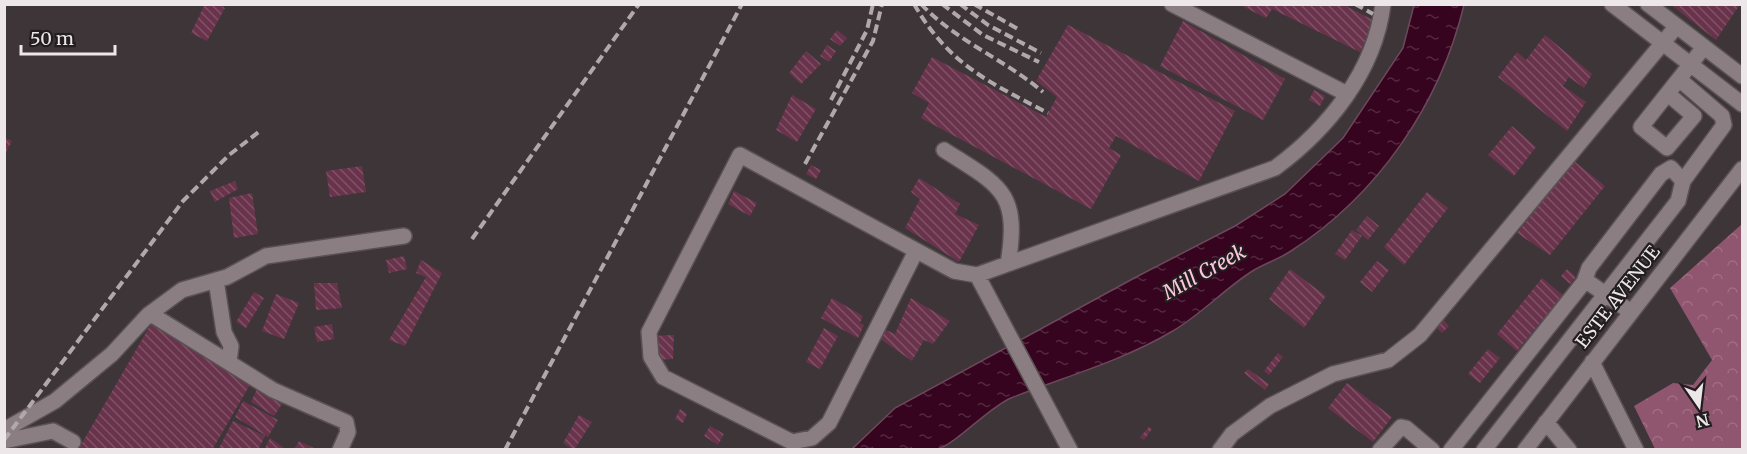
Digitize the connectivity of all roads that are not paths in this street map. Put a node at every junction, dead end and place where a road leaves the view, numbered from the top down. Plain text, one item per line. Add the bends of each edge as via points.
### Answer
1 (1172, 4) edge
2 (1383, 4) edge
3 (1611, 4) edge
4 (1648, 4) edge
5 (1676, 27) junction
6 (1661, 42) junction
7 (1704, 47) junction
8 (1690, 64) junction
9 (1743, 76) edge
10 (1679, 79) junction
11 (1347, 94) junction
12 (1668, 94) dead end
13 (1743, 104) edge
14 (944, 150) dead end
15 (1743, 169) edge
16 (1683, 181) junction
17 (404, 236) dead end
18 (916, 251) junction
19 (1008, 264) junction
20 (977, 275) junction
21 (216, 280) junction
22 (1585, 280) junction
23 (1606, 293) junction
24 (1631, 312) junction
25 (148, 315) junction
26 (229, 362) junction
27 (1592, 362) junction
28 (1546, 422) junction
29 (4, 430) edge
30 (4, 441) edge
31 (73, 442) dead end
32 (808, 444) edge
33 (1423, 447) edge
34 (340, 450) edge
35 (1070, 450) edge
36 (1220, 450) edge
37 (1380, 450) edge
38 (1451, 450) edge
39 (1484, 450) edge
40 (1524, 450) edge
41 (1569, 450) edge
42 (1636, 450) edge

1 - 11 street
2 - 11 street via 1380,31
3 - 6 street
4 - 5 street
5 - 6 street
5 - 7 street
6 - 8 street
6 - 36 street via 1420,335 1388,360 1333,374 1270,406 1232,434
7 - 8 street
7 - 9 street
8 - 10 street
8 - 13 street
10 - 12 street
10 - 16 street via 1724,121
11 - 19 street via 1326,123 1275,168
14 - 19 street via 1002,190 1011,217
15 - 24 street, ESTE AVENUE
16 - 22 street via 1671,168 1661,174 1589,268
16 - 23 street via 1678,201
17 - 21 street via 266,256
18 - 20 street via 954,271
18 - 32 street via 829,423
18 - 32 street via 740,155 649,332 651,357 663,377 792,442
19 - 20 street
20 - 35 street
21 - 25 street via 182,290
21 - 26 street via 224,332 231,346
22 - 23 street
22 - 38 street
23 - 24 street
23 - 39 street
24 - 27 street, ESTE AVENUE
25 - 26 street
25 - 29 street via 112,354 63,394
26 - 34 street via 273,390 346,422 348,432
27 - 28 street, ESTE AVENUE
27 - 42 street
28 - 40 street, ESTE AVENUE
28 - 41 street
30 - 31 street via 53,431
33 - 37 street via 1401,427

